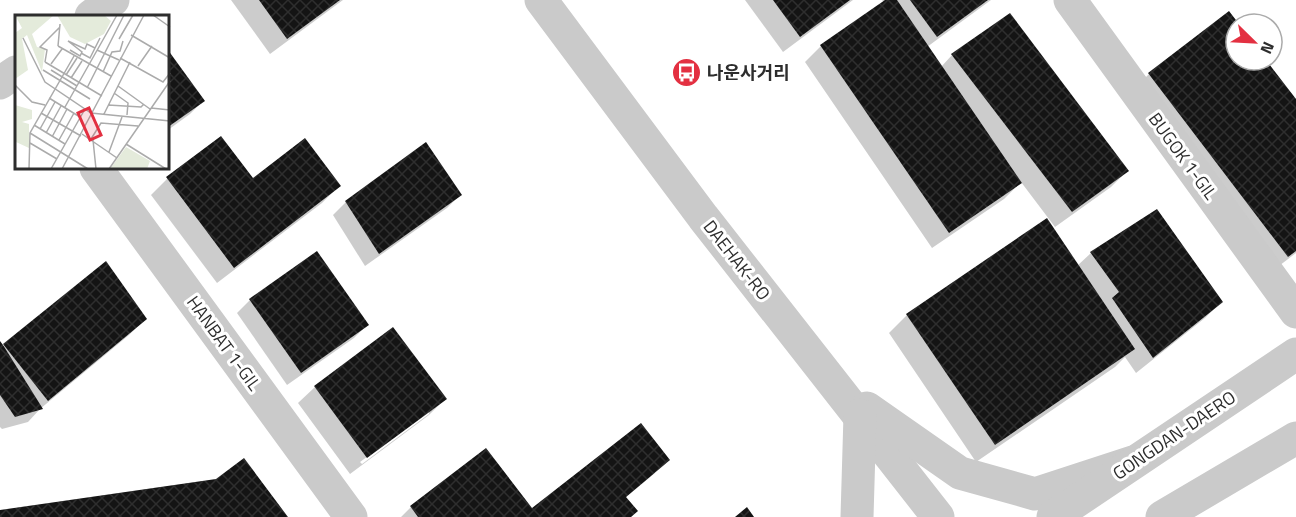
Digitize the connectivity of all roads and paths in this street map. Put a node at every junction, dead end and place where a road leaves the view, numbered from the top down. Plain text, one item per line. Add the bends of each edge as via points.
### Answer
1 (112, 0) edge
2 (541, 0) edge
3 (1084, 5) edge
4 (92, 15) edge
5 (15, 73) edge
6 (0, 83) edge
7 (97, 170) edge
8 (1296, 312) edge
9 (1296, 354) edge
10 (837, 386) junction
11 (860, 415) junction
12 (1296, 438) edge
13 (1133, 462) junction
14 (1213, 487) junction
15 (351, 517) edge
16 (857, 517) edge
17 (938, 517) edge
18 (1053, 517) edge
19 (1162, 517) edge
20 (1192, 517) edge

1 - 4 street
2 - 10 street, DAEHAK-RO via 703,217
3 - 8 street, BUGOK 1-GIL
5 - 6 street
7 - 15 street, HANBAT 1-GIL
9 - 13 street, GONGDAN-DAERO
10 - 11 street, DAEHAK-RO
10 - 13 street via 960,473 1002,486 1035,494
11 - 16 street
11 - 17 street, DAEHAK-RO
12 - 14 street
13 - 18 street, GONGDAN-DAERO
14 - 19 street
14 - 20 street

